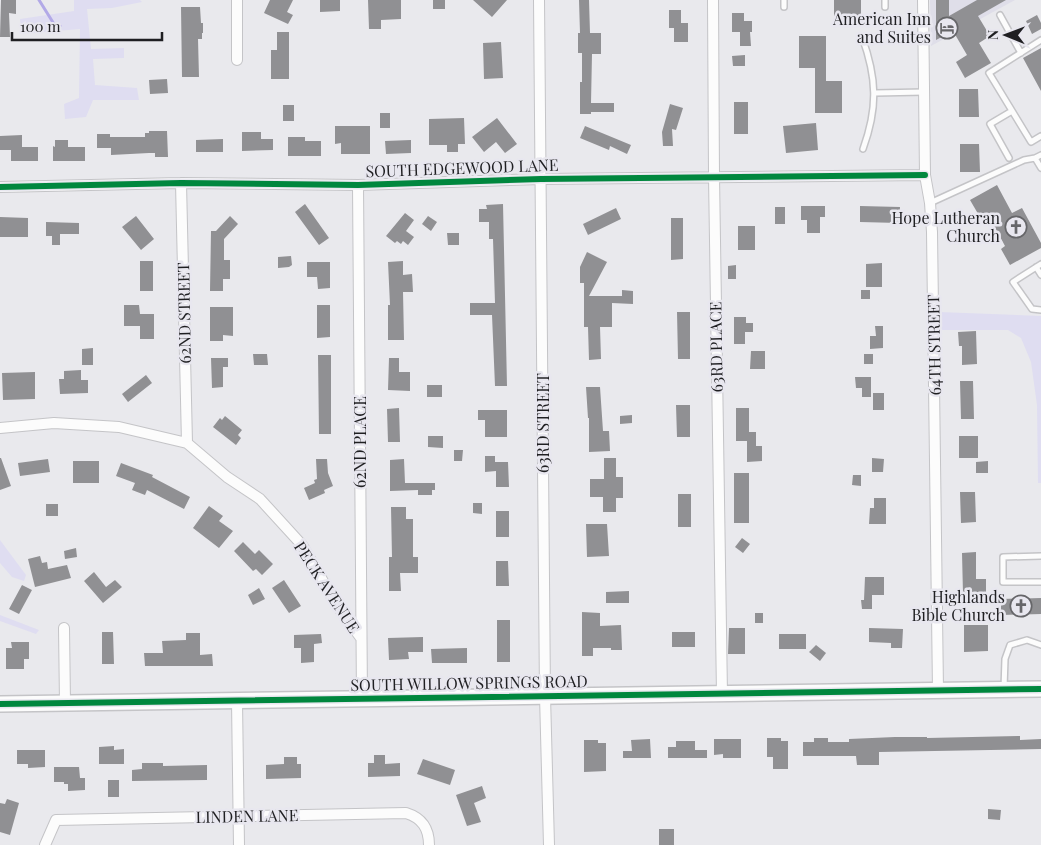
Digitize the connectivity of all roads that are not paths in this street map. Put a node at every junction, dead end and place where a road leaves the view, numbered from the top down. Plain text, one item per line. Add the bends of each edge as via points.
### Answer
1 (237, 0) edge
2 (539, 0) edge
3 (713, 0) edge
4 (784, 0) edge
5 (885, 0) edge
6 (922, 0) edge
7 (784, 7) dead end
8 (885, 7) dead end
9 (1000, 15) dead end
10 (862, 38) dead end
11 (1041, 40) edge
12 (1021, 53) junction
13 (237, 60) dead end
14 (924, 92) junction
15 (875, 93) junction
16 (1012, 112) junction
17 (1041, 136) edge
18 (863, 149) dead end
19 (1041, 154) edge
20 (1009, 158) dead end
21 (1035, 158) junction
22 (1041, 168) edge
23 (925, 175) junction
24 (714, 176) junction
25 (541, 179) junction
26 (181, 183) junction
27 (358, 185) junction
28 (0, 187) edge
29 (930, 203) junction
30 (1038, 265) edge
31 (1041, 275) edge
32 (1041, 310) edge
33 (0, 428) edge
34 (187, 443) junction
35 (1041, 556) edge
36 (1041, 582) edge
37 (64, 628) dead end
38 (361, 638) junction
39 (1041, 645) edge
40 (1004, 689) junction
41 (1041, 689) edge
42 (938, 690) junction
43 (722, 694) junction
44 (545, 696) junction
45 (362, 699) junction
46 (237, 701) junction
47 (65, 703) junction
48 (0, 704) edge
49 (238, 816) junction
50 (429, 840) edge
51 (45, 845) edge
52 (238, 845) edge
53 (549, 845) edge

1 - 13 street
2 - 25 street, 63RD STREET
3 - 24 street, 63RD PLACE
4 - 7 lane
5 - 8 lane
6 - 14 street, 64TH STREET
9 - 12 lane
10 - 15 lane via 872,68
11 - 12 lane
12 - 16 lane via 989,73
14 - 15 lane
14 - 23 street, 64TH STREET
15 - 18 lane
16 - 17 lane via 1031,142
16 - 20 lane via 990,124
19 - 21 lane
21 - 22 lane
21 - 29 lane
23 - 24 street, SOUTH EDGEWOOD LANE
23 - 29 street, 64TH STREET
24 - 25 street, SOUTH EDGEWOOD LANE
24 - 43 street, 63RD PLACE
25 - 27 street, SOUTH EDGEWOOD LANE
25 - 44 street, 63RD STREET
26 - 27 street, SOUTH EDGEWOOD LANE
26 - 28 street, SOUTH EDGEWOOD LANE
26 - 34 street, 62ND STREET
27 - 38 street, 62ND PLACE
29 - 42 street, 64TH STREET
30 - 31 lane
30 - 32 lane via 1013,282 1032,309
33 - 34 street, PECK AVENUE via 54,423 119,427
34 - 38 street, PECK AVENUE via 227,477 260,499 302,545 336,604
35 - 36 lane via 1003,556 1003,582
37 - 47 street
38 - 45 street, 62ND PLACE
39 - 40 lane via 1026,640 1010,645 1005,659
40 - 41 street, SOUTH WILLOW SPRINGS ROAD
40 - 42 street, SOUTH WILLOW SPRINGS ROAD
42 - 43 street, SOUTH WILLOW SPRINGS ROAD
43 - 44 street, SOUTH WILLOW SPRINGS ROAD
44 - 45 street, SOUTH WILLOW SPRINGS ROAD
44 - 53 street, 63RD STREET
45 - 46 street, SOUTH WILLOW SPRINGS ROAD
46 - 47 street, SOUTH WILLOW SPRINGS ROAD
46 - 49 street
47 - 48 street, SOUTH WILLOW SPRINGS ROAD
49 - 50 street, LINDEN LANE via 406,813 422,821
49 - 51 street, LINDEN LANE via 56,820
49 - 52 street

